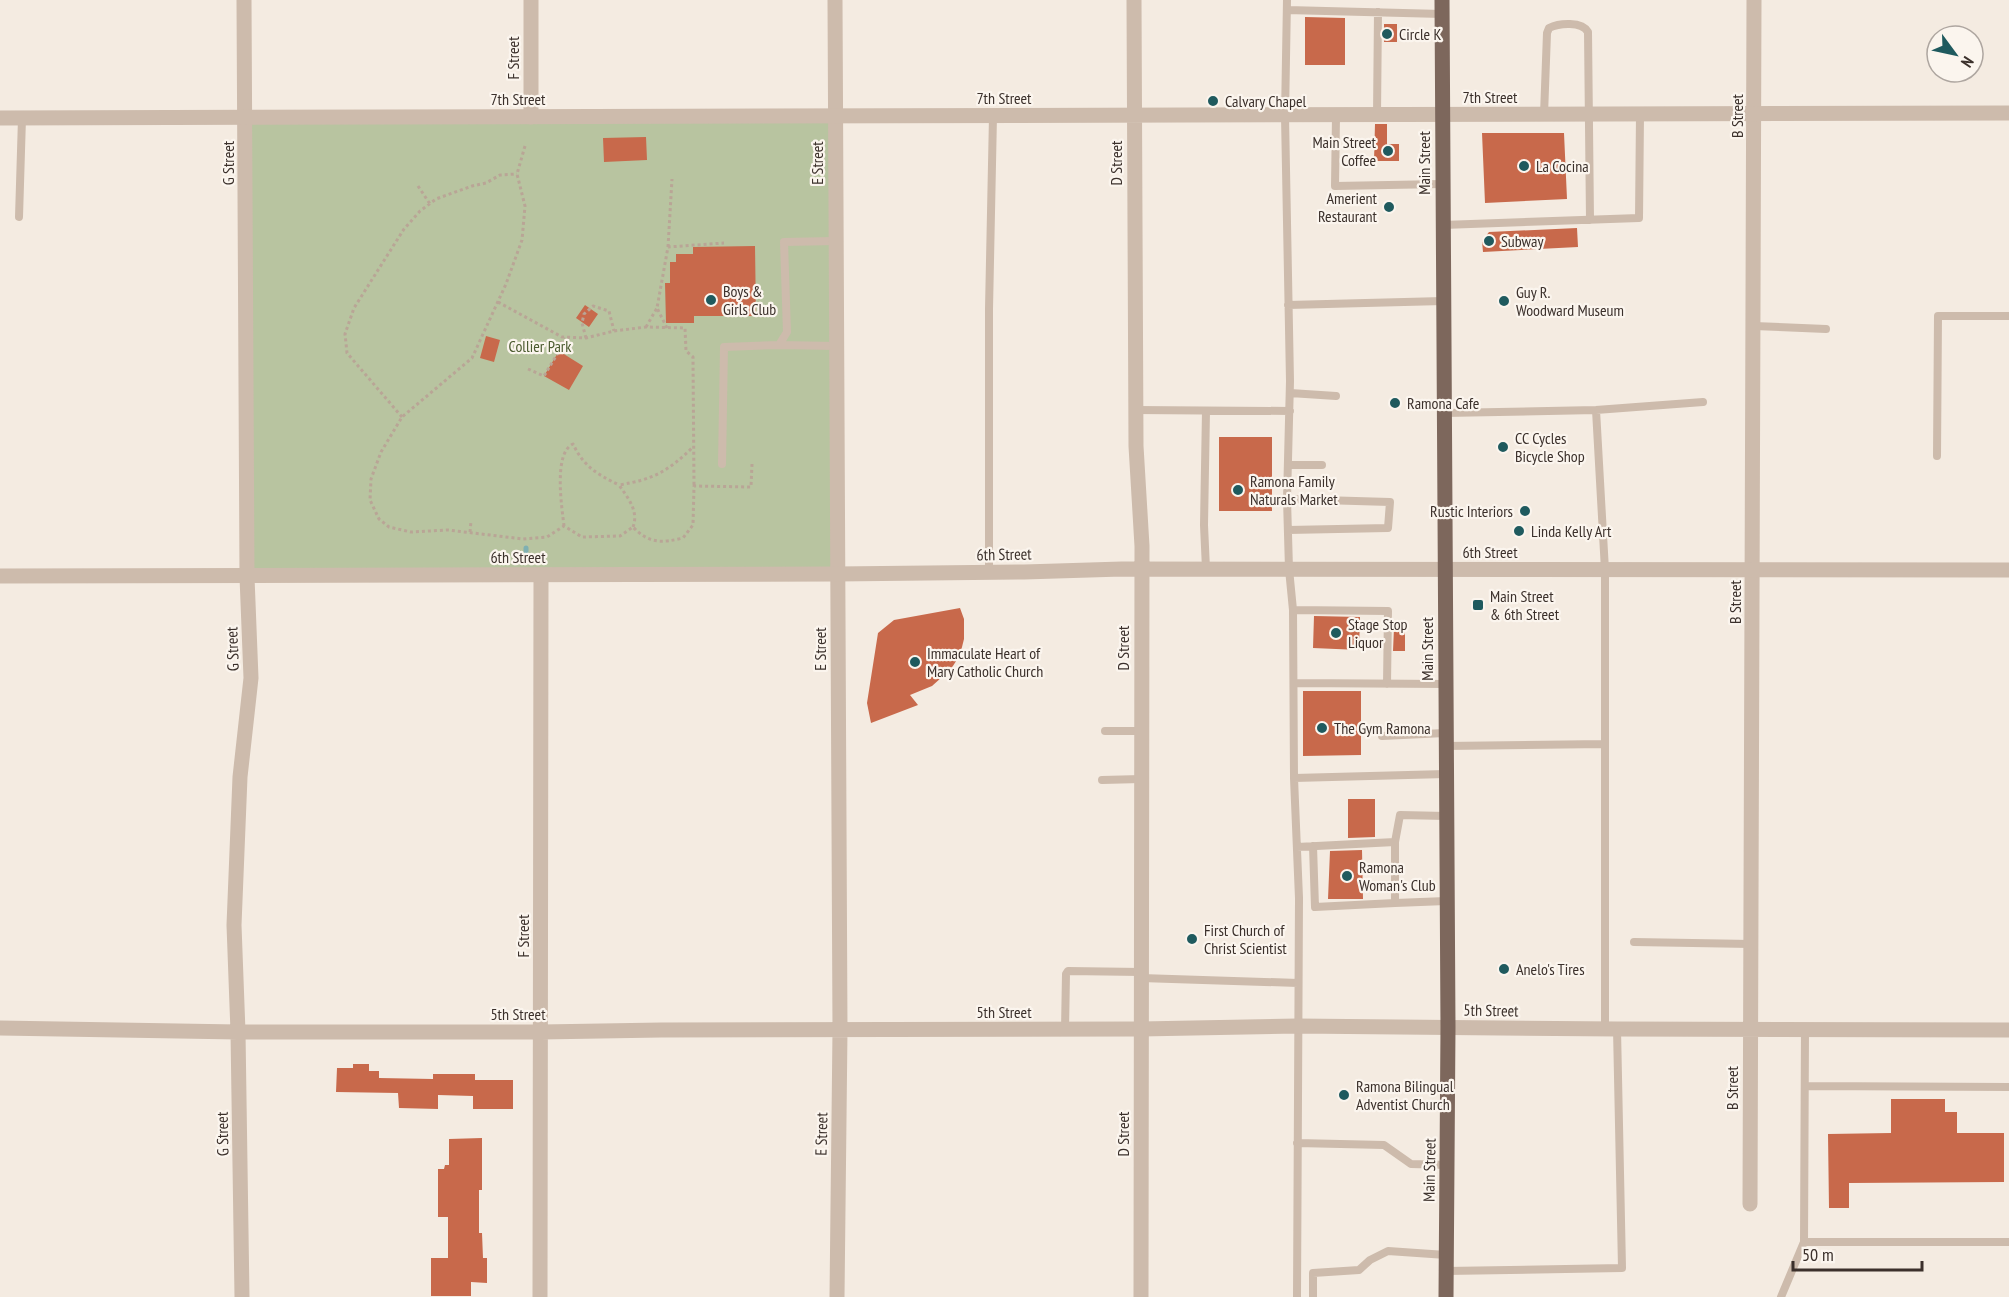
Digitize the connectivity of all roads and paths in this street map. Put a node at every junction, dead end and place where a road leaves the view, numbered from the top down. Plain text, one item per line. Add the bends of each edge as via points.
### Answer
1 (244, 0) edge
2 (531, 0) edge
3 (835, 0) edge
4 (1134, 0) edge
5 (1287, 0) edge
6 (1754, 0) edge
7 (1442, 7) edge
8 (1287, 10) junction
9 (1378, 12) junction
10 (2009, 113) edge
11 (1755, 114) junction
12 (1442, 115) junction
13 (1544, 115) junction
14 (1588, 115) junction
15 (1640, 115) junction
16 (835, 116) junction
17 (993, 116) junction
18 (1134, 116) junction
19 (1285, 116) junction
20 (1336, 116) junction
21 (1377, 116) junction
22 (246, 117) junction
23 (531, 117) junction
24 (0, 118) edge
25 (22, 118) junction
26 (525, 146) dead end
27 (517, 174) junction
28 (672, 178) dead end
29 (1442, 184) junction
30 (418, 186) dead end
31 (430, 204) junction
32 (19, 217) dead end
33 (1590, 220) junction
34 (1443, 225) junction
35 (836, 241) junction
36 (724, 243) dead end
37 (668, 247) junction
38 (1443, 301) junction
39 (497, 302) junction
40 (1288, 305) junction
41 (657, 308) junction
42 (2009, 316) edge
43 (1754, 326) junction
44 (646, 327) junction
45 (667, 328) junction
46 (1826, 329) dead end
47 (614, 331) junction
48 (564, 337) junction
49 (586, 338) junction
50 (780, 345) junction
51 (836, 346) junction
52 (528, 369) dead end
53 (1290, 393) junction
54 (1336, 396) dead end
55 (1703, 402) dead end
56 (1136, 410) junction
57 (1206, 411) junction
58 (1290, 411) junction
59 (1596, 411) junction
60 (1444, 413) junction
61 (402, 417) junction
62 (693, 447) junction
63 (1937, 456) dead end
64 (722, 464) dead end
65 (752, 464) dead end
66 (1289, 465) junction
67 (1322, 465) dead end
68 (619, 485) junction
69 (694, 486) junction
70 (1287, 499) junction
71 (471, 521) dead end
72 (564, 526) junction
73 (633, 527) junction
74 (1288, 530) junction
75 (470, 532) junction
76 (1142, 569) junction
77 (1206, 569) junction
78 (1289, 569) junction
79 (1753, 569) junction
80 (1444, 570) junction
81 (1605, 570) junction
82 (2009, 570) edge
83 (989, 572) junction
84 (837, 574) junction
85 (541, 575) junction
86 (0, 576) edge
87 (247, 576) junction
88 (1293, 610) junction
89 (1294, 683) junction
90 (1387, 684) junction
91 (1445, 684) junction
92 (1141, 730) junction
93 (1105, 731) dead end
94 (1382, 736) dead end
95 (1445, 739) junction
96 (1605, 744) junction
97 (1446, 774) junction
98 (1294, 778) junction
99 (1141, 779) junction
100 (1102, 780) dead end
101 (1446, 816) junction
102 (1395, 842) junction
103 (1313, 846) junction
104 (1296, 847) junction
105 (1446, 902) junction
106 (1395, 903) junction
107 (1634, 942) dead end
108 (1750, 944) junction
109 (1141, 975) junction
110 (1298, 983) junction
111 (1297, 1026) junction
112 (1448, 1027) junction
113 (0, 1028) edge
114 (1141, 1029) junction
115 (1611, 1029) junction
116 (2009, 1029) edge
117 (840, 1030) junction
118 (1065, 1030) junction
119 (1750, 1030) junction
120 (1805, 1030) junction
121 (238, 1032) junction
122 (541, 1032) junction
123 (1805, 1086) junction
124 (2009, 1088) edge
125 (1298, 1143) junction
126 (1447, 1165) junction
127 (1750, 1204) dead end
128 (1804, 1242) junction
129 (2009, 1242) edge
130 (1446, 1255) junction
131 (1446, 1271) junction
132 (242, 1297) edge
133 (540, 1297) edge
134 (837, 1297) edge
135 (1141, 1297) edge
136 (1297, 1297) edge
137 (1313, 1297) edge
138 (1446, 1297) edge
139 (1781, 1297) edge

1 - 22 street, G Street
2 - 23 street, F Street
3 - 16 street, E Street
4 - 18 street, D Street
5 - 8 lane
6 - 11 street, B Street
7 - 9 lane
7 - 12 main road, Main Street
8 - 9 lane
8 - 19 lane
9 - 21 lane
10 - 11 street, 7th Street
11 - 15 street, 7th Street
11 - 43 street, B Street
12 - 13 street, 7th Street
12 - 21 street, 7th Street
12 - 29 main road, Main Street
13 - 14 street, 7th Street
13 - 14 lane via 1547,33 1554,25 1581,25 1588,32
14 - 15 street, 7th Street
14 - 33 lane
15 - 33 lane via 1640,218
16 - 17 street, 7th Street
16 - 23 street, 7th Street
16 - 35 street, E Street
17 - 18 street, 7th Street
17 - 83 lane
18 - 19 street, 7th Street
18 - 56 street, D Street
19 - 20 street, 7th Street
19 - 40 lane
20 - 21 street, 7th Street
20 - 29 lane via 1335,186
22 - 23 street, 7th Street
22 - 25 street, 7th Street
22 - 87 street, G Street
24 - 25 street, 7th Street
25 - 32 lane
26 - 27 path
27 - 31 path via 500,175
27 - 39 path via 525,206 522,240
28 - 37 path
29 - 34 main road, Main Street
30 - 31 path
31 - 61 path via 404,229 354,308 345,334 347,353
33 - 34 lane
34 - 38 main road, Main Street
35 - 50 lane via 784,242 787,332
35 - 51 street, E Street
36 - 37 path
37 - 41 path
38 - 40 lane
38 - 60 main road, Main Street
39 - 48 path
39 - 61 path via 472,358
40 - 53 lane
41 - 44 path
41 - 45 path
42 - 63 lane via 1938,316
43 - 46 lane
43 - 79 street, B Street
44 - 45 path
44 - 47 path
45 - 62 path via 685,328 686,351 693,357
47 - 49 path
47 - 49 path via 609,311 593,306 582,322
48 - 49 path
48 - 52 path via 544,376
50 - 51 lane
50 - 64 lane via 724,347
51 - 84 street, E Street
53 - 54 lane
53 - 58 lane
55 - 59 lane
56 - 57 lane
56 - 76 street, D Street
57 - 58 lane
57 - 77 lane
58 - 66 lane
59 - 60 lane
59 - 81 lane
60 - 80 main road, Main Street
61 - 75 path via 381,452 371,479 370,500 379,519 389,527 411,532
62 - 68 path via 657,476
62 - 69 path
65 - 69 path via 751,487
66 - 67 lane
66 - 70 lane
68 - 72 path via 589,468 573,444 569,446 563,452 561,470
68 - 73 path via 632,505 636,519
69 - 73 path via 693,525 683,538 663,542 642,537
70 - 74 lane
70 - 74 lane via 1390,502 1388,528
71 - 75 path
72 - 73 path via 582,537 620,536
72 - 75 path via 539,538
74 - 78 lane
76 - 77 street, 6th Street
76 - 83 street, 6th Street
76 - 92 street, D Street
77 - 78 street, 6th Street
78 - 80 street, 6th Street
78 - 88 lane
79 - 81 street, 6th Street
79 - 82 street, 6th Street
79 - 108 street, B Street
80 - 81 street, 6th Street
80 - 91 main road, Main Street
81 - 96 lane
83 - 84 street, 6th Street
84 - 85 street, 6th Street
84 - 117 street, E Street
85 - 87 street, 6th Street
85 - 122 street, F Street
86 - 87 street, 6th Street
87 - 121 street, G Street via 251,678 240,777 234,925
88 - 89 lane
88 - 90 lane via 1388,611
89 - 90 lane
89 - 98 lane
90 - 91 lane
91 - 95 main road, Main Street
92 - 93 lane
92 - 99 street, D Street
94 - 95 lane
95 - 96 lane
95 - 97 main road, Main Street
96 - 115 lane
97 - 98 lane
97 - 101 main road, Main Street
98 - 104 lane
99 - 100 lane
99 - 109 street, D Street
101 - 102 lane via 1400,815
101 - 105 main road, Main Street
102 - 103 lane
102 - 106 lane
103 - 104 lane
103 - 106 lane via 1315,907
104 - 110 lane
105 - 106 lane
105 - 112 main road, Main Street
107 - 108 lane
108 - 119 street, B Street
109 - 110 lane
109 - 114 street, D Street
109 - 118 lane via 1068,971
110 - 111 lane
111 - 112 street, 5th Street
111 - 114 street, 5th Street
111 - 125 lane
112 - 115 street, 5th Street
112 - 126 main road, Main Street
113 - 121 street, 5th Street
114 - 118 street, 5th Street
114 - 135 street, D Street
115 - 119 street, 5th Street
115 - 131 lane via 1622,1268
116 - 120 street, 5th Street
117 - 118 street, 5th Street
117 - 122 street, 5th Street
117 - 134 street, E Street
119 - 120 street, 5th Street
119 - 127 street, B Street
120 - 123 lane
121 - 122 street, 5th Street
121 - 132 street, G Street
122 - 133 street, F Street
123 - 124 lane
123 - 128 lane
125 - 126 lane via 1384,1145 1411,1164
125 - 136 lane
126 - 130 main road, Main Street
128 - 129 lane
128 - 139 lane
130 - 131 main road, Main Street
130 - 137 lane via 1388,1251 1359,1270 1313,1273
131 - 138 main road, Main Street

